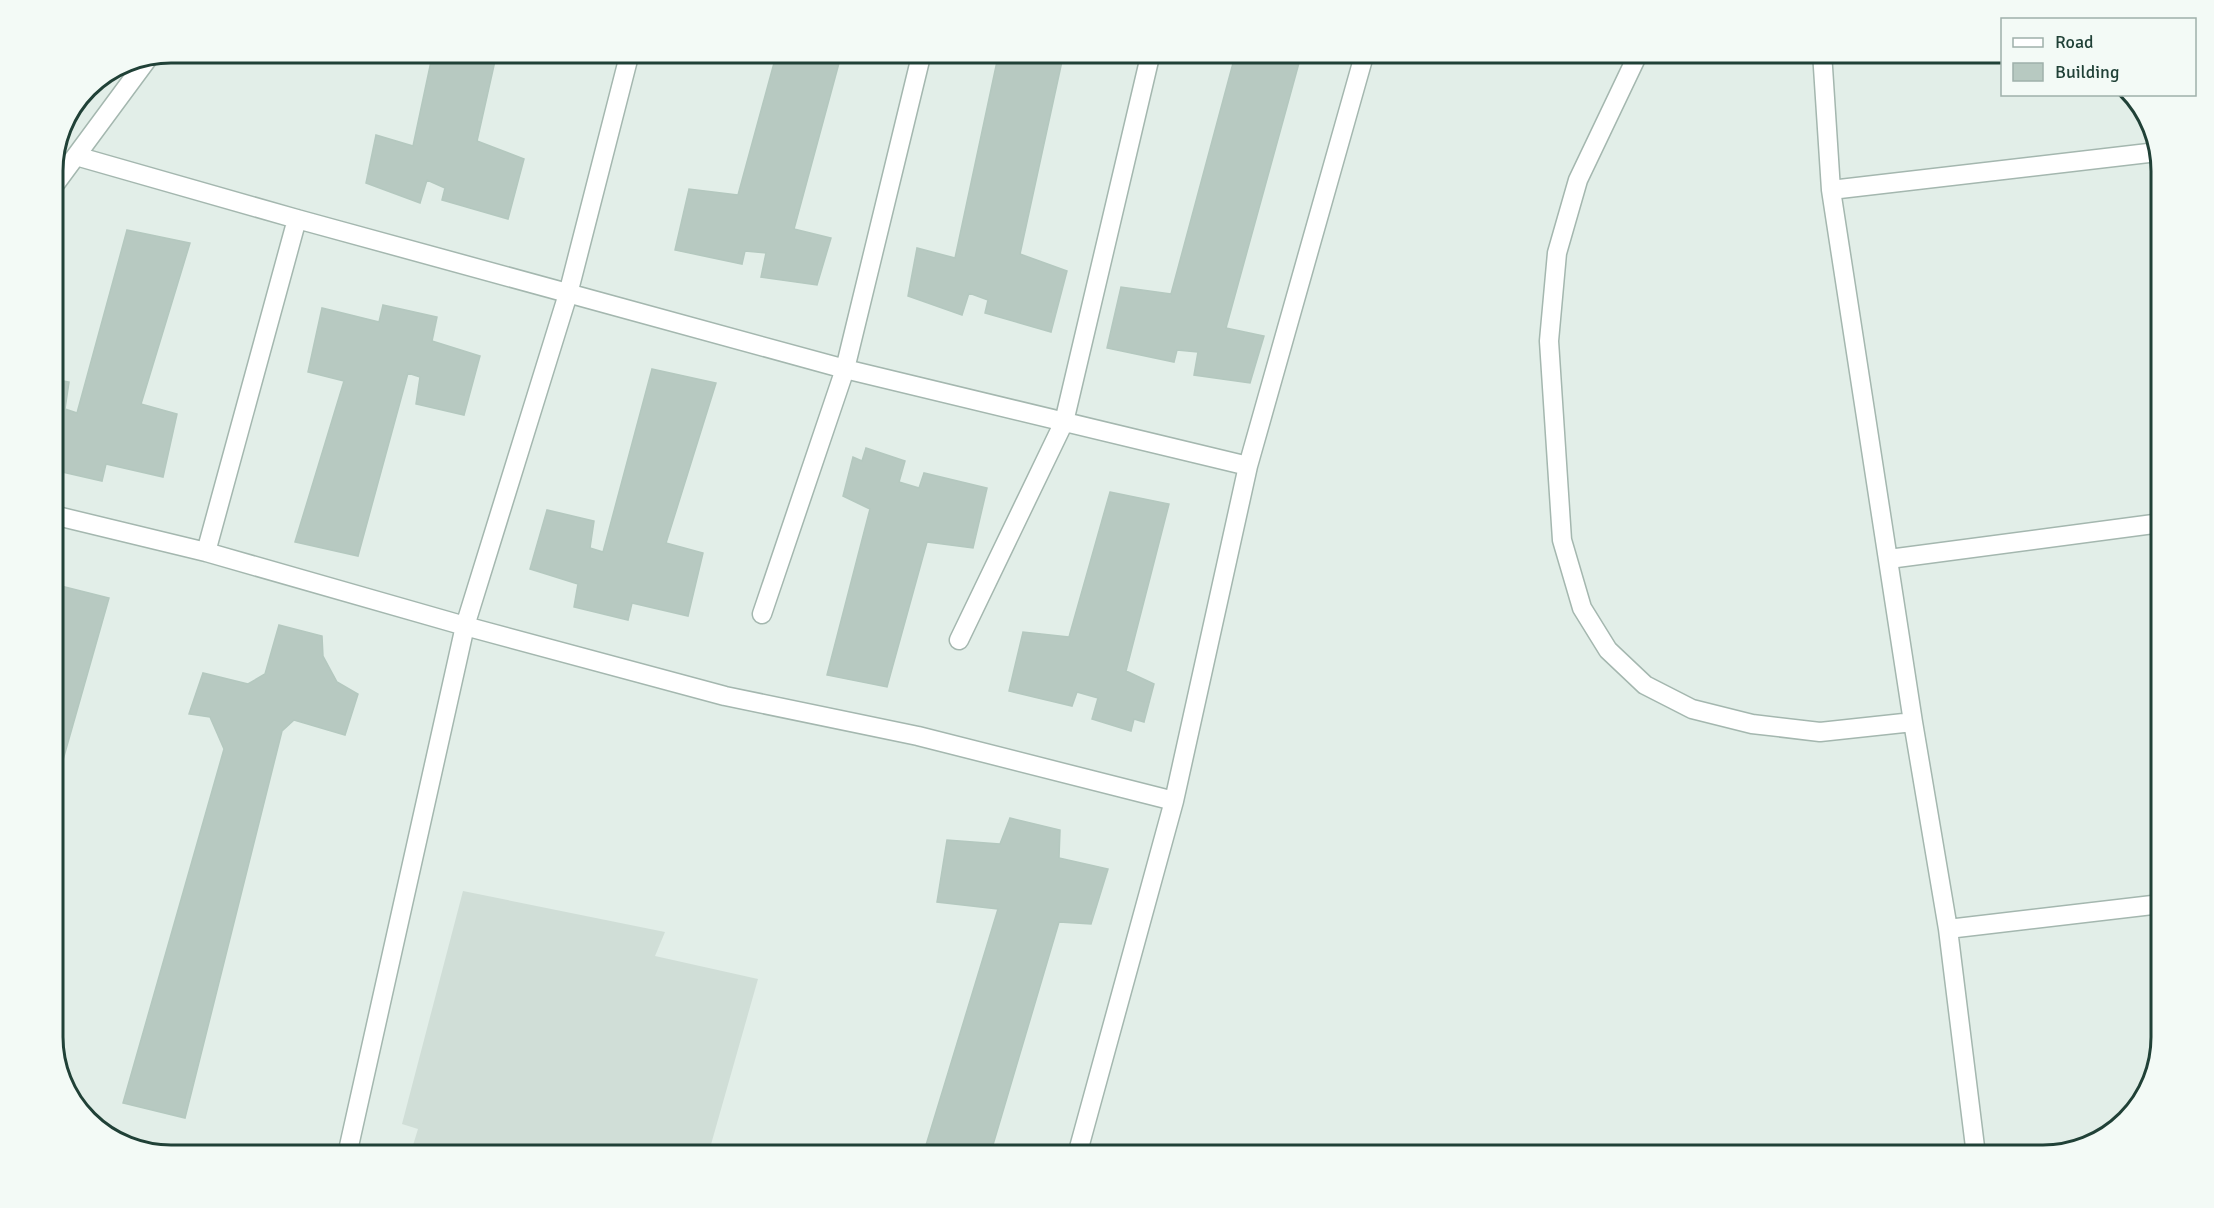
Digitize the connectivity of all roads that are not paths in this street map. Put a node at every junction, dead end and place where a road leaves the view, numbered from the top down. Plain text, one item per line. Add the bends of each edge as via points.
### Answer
1 (627, 63) edge
2 (919, 63) edge
3 (1147, 63) edge
4 (1362, 63) edge
5 (1634, 63) edge
6 (1823, 63) edge
7 (141, 68) edge
8 (2149, 153) edge
9 (76, 156) junction
10 (63, 174) edge
11 (1832, 190) junction
12 (297, 219) junction
13 (568, 294) junction
14 (845, 369) junction
15 (1064, 422) junction
16 (1248, 466) junction
17 (63, 517) edge
18 (2151, 525) edge
19 (206, 552) junction
20 (1889, 559) junction
21 (762, 614) dead end
22 (465, 626) junction
23 (959, 640) dead end
24 (1913, 722) junction
25 (1174, 801) junction
26 (2151, 905) edge
27 (1948, 929) junction
28 (349, 1145) edge
29 (1080, 1145) edge
30 (1975, 1145) edge

1 - 13 street
2 - 14 street
3 - 15 street
4 - 16 street
5 - 24 street via 1578,180 1557,253 1549,341 1562,540 1582,608 1608,650 1645,685 1692,708 1752,724 1820,732
6 - 11 street
7 - 9 street
8 - 11 street
9 - 10 street
9 - 12 street
11 - 20 street
12 - 13 street
12 - 19 street
13 - 14 street
13 - 22 street
14 - 15 street
14 - 21 street
15 - 16 street
15 - 23 street
16 - 25 street
17 - 19 street
18 - 20 street
19 - 22 street
20 - 24 street
22 - 25 street via 725,696 918,736
22 - 28 street
24 - 27 street
25 - 29 street
26 - 27 street
27 - 30 street

